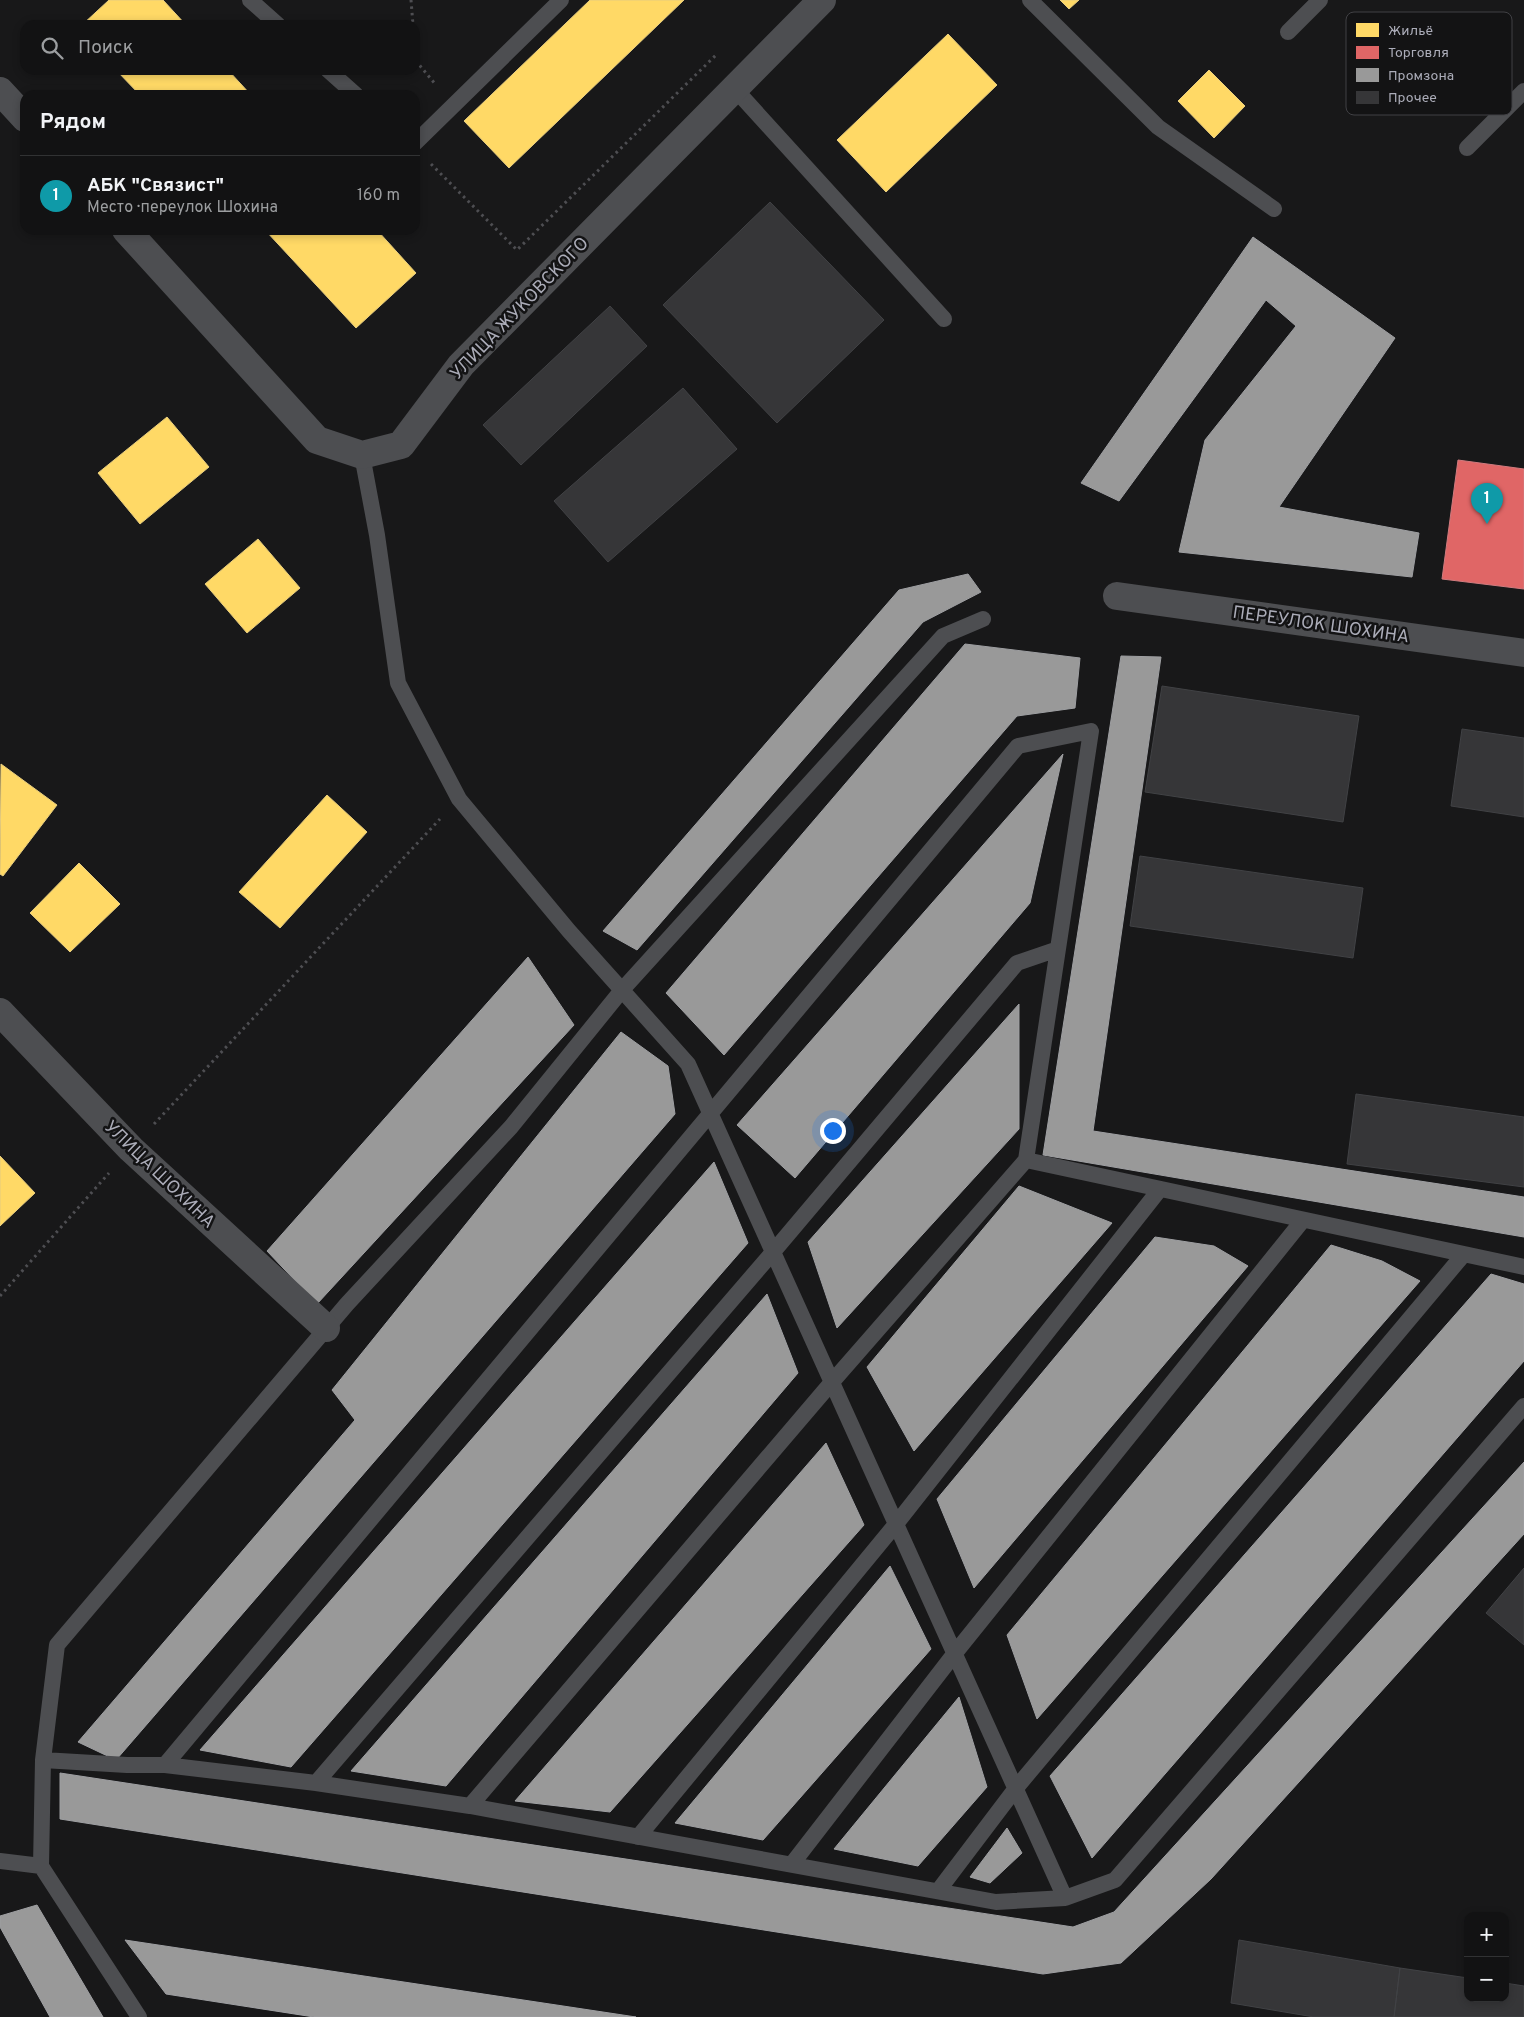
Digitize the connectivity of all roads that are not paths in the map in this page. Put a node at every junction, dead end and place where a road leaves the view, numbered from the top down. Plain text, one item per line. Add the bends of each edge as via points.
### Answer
1 (250, 0) edge
2 (561, 0) edge
3 (822, 0) edge
4 (1030, 0) edge
5 (1320, 0) edge
6 (272, 20) edge
7 (1288, 32) dead end
8 (334, 75) edge
9 (734, 88) junction
10 (350, 90) edge
11 (0, 91) edge
12 (1524, 91) edge
13 (1512, 103) edge
14 (20, 113) edge
15 (1500, 115) edge
16 (420, 138) edge
17 (1467, 148) dead end
18 (1274, 209) dead end
19 (131, 235) edge
20 (944, 319) dead end
21 (362, 455) junction
22 (1117, 596) dead end
23 (983, 618) dead end
24 (1524, 653) edge
25 (1058, 949) junction
26 (622, 990) junction
27 (0, 1012) edge
28 (711, 1114) junction
29 (1026, 1160) junction
30 (1160, 1189) junction
31 (1303, 1220) junction
32 (773, 1252) junction
33 (1464, 1254) junction
34 (1524, 1268) edge
35 (326, 1328) junction
36 (832, 1382) junction
37 (1524, 1406) edge
38 (896, 1524) junction
39 (955, 1653) junction
40 (43, 1760) junction
41 (165, 1765) junction
42 (316, 1783) junction
43 (1016, 1788) junction
44 (470, 1806) junction
45 (638, 1837) junction
46 (0, 1861) edge
47 (792, 1864) junction
48 (41, 1866) junction
49 (938, 1891) junction
50 (1065, 1898) junction
51 (138, 2017) edge

1 - 6 lane
2 - 16 lane
3 - 9 street, УЛИЦА ЖУКОВСКОГО
4 - 18 lane via 1158,127
5 - 7 lane
8 - 10 lane
9 - 20 lane
9 - 21 street, УЛИЦА ЖУКОВСКОГО via 461,365 401,445
11 - 14 street
12 - 13 lane
15 - 17 lane
19 - 21 street via 317,440
21 - 26 lane via 398,683 459,798
22 - 24 street, ПЕРЕУЛОК ШОХИНА
23 - 26 lane via 944,636
25 - 28 lane via 1091,731 1018,746
25 - 29 lane
25 - 32 lane via 1017,963
26 - 28 lane via 688,1064
26 - 35 lane via 511,1127
27 - 35 street, УЛИЦА ШОХИНА via 131,1149
28 - 32 lane
28 - 41 lane
29 - 30 lane
29 - 36 lane
30 - 31 lane
30 - 38 lane
31 - 33 lane
31 - 39 lane
32 - 36 lane
32 - 42 lane
33 - 34 lane
33 - 43 lane
35 - 40 lane via 57,1645
36 - 38 lane
36 - 44 lane
37 - 50 lane via 1115,1880
38 - 39 lane
38 - 45 lane
39 - 43 lane
39 - 47 lane
40 - 41 lane
40 - 48 lane
41 - 42 lane
42 - 44 lane
43 - 49 lane
43 - 50 lane
44 - 45 lane
45 - 47 lane
46 - 48 lane
47 - 49 lane
48 - 51 lane
49 - 50 lane via 996,1902

